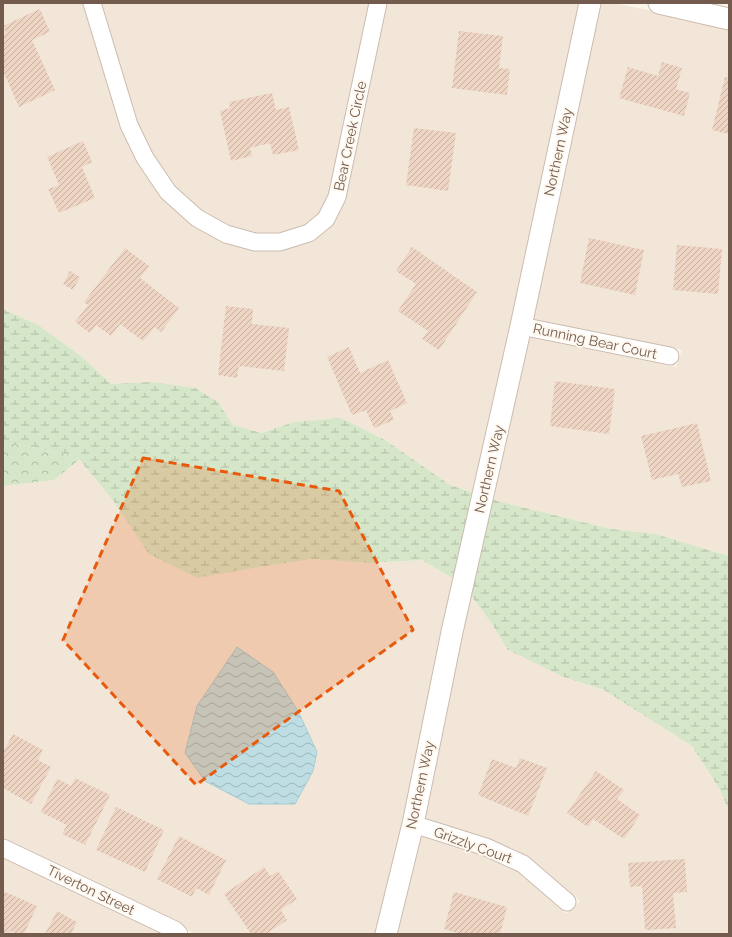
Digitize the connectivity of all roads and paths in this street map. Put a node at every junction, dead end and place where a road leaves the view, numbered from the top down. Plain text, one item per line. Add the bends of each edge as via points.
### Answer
1 (92, 3) edge
2 (378, 3) edge
3 (590, 3) edge
4 (659, 3) edge
5 (729, 19) edge
6 (521, 326) junction
7 (670, 356) dead end
8 (413, 824) junction
9 (3, 848) edge
10 (567, 902) dead end
11 (179, 934) edge
12 (386, 934) edge

1 - 2 street, Bear Creek Circle via 129,125 145,158 168,192 196,218 226,234 255,242 280,242 310,233 326,219 337,197
3 - 6 street, Northern Way
4 - 5 street
6 - 7 street, Running Bear Court
6 - 8 street, Northern Way via 460,594
8 - 10 street, Grizzly Court via 486,847 523,864
8 - 12 street, Northern Way
9 - 11 street, Tiverton Street

